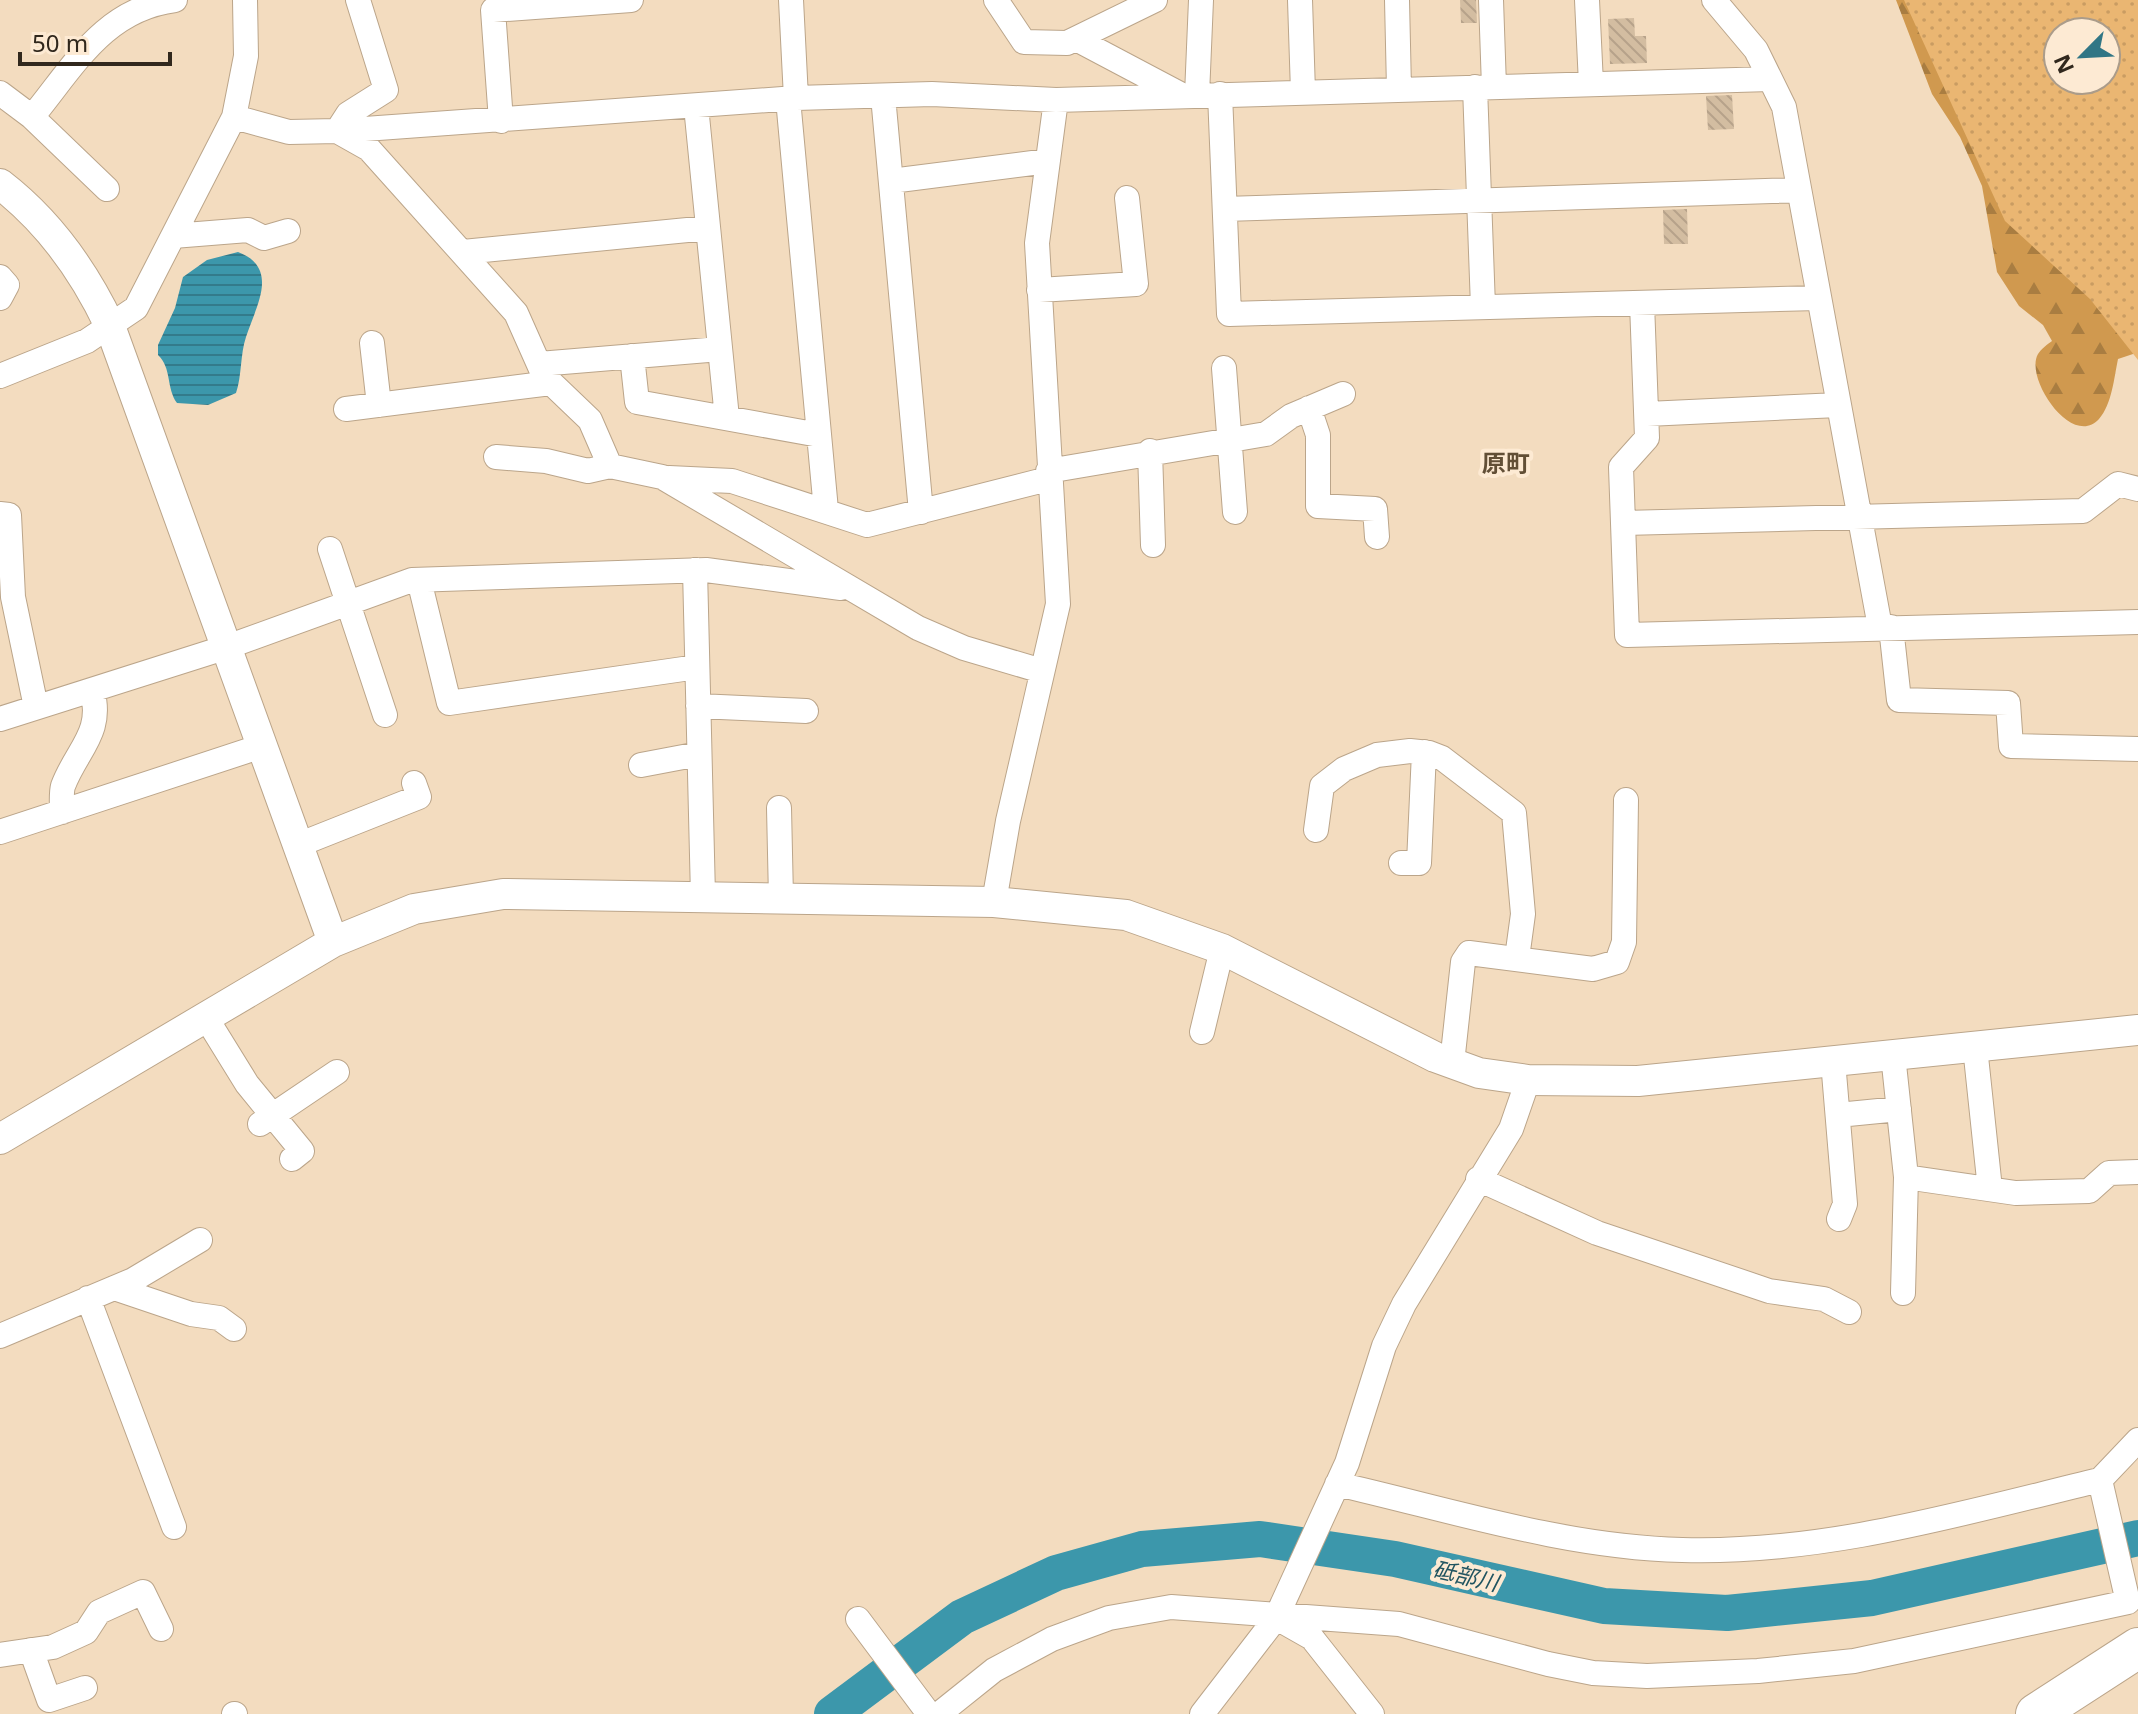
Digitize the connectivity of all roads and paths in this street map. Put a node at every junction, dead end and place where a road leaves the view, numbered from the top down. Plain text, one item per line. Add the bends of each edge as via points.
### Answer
1 (175, 0) edge
2 (245, 0) edge
3 (358, 0) edge
4 (631, 0) edge
5 (791, 0) edge
6 (996, 0) edge
7 (1155, 0) edge
8 (1201, 0) edge
9 (1300, 0) edge
10 (1397, 0) edge
11 (1491, 0) edge
12 (1587, 0) edge
13 (1714, 0) edge
14 (1076, 39) junction
15 (1770, 79) junction
16 (1591, 84) junction
17 (1484, 87) junction
18 (1399, 89) junction
19 (1303, 92) junction
20 (0, 93) edge
21 (1200, 95) junction
22 (883, 96) junction
23 (792, 98) junction
24 (1056, 100) junction
25 (696, 106) junction
26 (32, 117) junction
27 (234, 117) junction
28 (501, 121) junction
29 (337, 131) junction
30 (1048, 161) junction
31 (891, 181) junction
32 (0, 184) edge
33 (107, 189) dead end
34 (1799, 190) junction
35 (1127, 198) dead end
36 (1479, 201) junction
37 (1225, 209) junction
38 (708, 228) junction
39 (288, 231) dead end
40 (173, 236) junction
41 (463, 252) junction
42 (0, 277) edge
43 (1039, 290) junction
44 (0, 298) edge
45 (1818, 298) junction
46 (1642, 303) junction
47 (1483, 307) junction
48 (110, 326) junction
49 (372, 344) dead end
50 (720, 349) junction
51 (632, 356) junction
52 (1224, 368) dead end
53 (545, 373) junction
54 (0, 376) edge
55 (1343, 394) dead end
56 (379, 405) junction
57 (1838, 405) junction
58 (1309, 408) junction
59 (346, 409) dead end
60 (1647, 414) junction
61 (727, 418) junction
62 (819, 435) junction
63 (1230, 441) junction
64 (1150, 451) junction
65 (496, 457) dead end
66 (610, 466) junction
67 (1048, 475) junction
68 (662, 477) junction
69 (2138, 489) edge
70 (826, 510) junction
71 (921, 512) junction
72 (1235, 512) dead end
73 (0, 514) edge
74 (1860, 518) junction
75 (1624, 523) junction
76 (1377, 537) dead end
77 (1153, 545) dead end
78 (330, 549) dead end
79 (695, 570) junction
80 (419, 580) junction
81 (851, 589) junction
82 (349, 603) junction
83 (2138, 622) edge
84 (1885, 627) junction
85 (227, 647) junction
86 (697, 667) junction
87 (1042, 671) junction
88 (92, 690) junction
89 (698, 706) junction
90 (36, 707) junction
91 (806, 711) dead end
92 (385, 715) dead end
93 (0, 719) edge
94 (262, 746) junction
95 (2138, 749) edge
96 (1424, 752) junction
97 (699, 754) junction
98 (641, 765) dead end
99 (414, 783) dead end
100 (1626, 800) dead end
101 (779, 808) dead end
102 (62, 812) junction
103 (1316, 830) dead end
104 (0, 832) edge
105 (298, 845) junction
106 (1401, 863) dead end
107 (703, 896) junction
108 (781, 898) junction
109 (994, 902) junction
110 (333, 942) junction
111 (1222, 949) junction
112 (1517, 958) junction
113 (205, 1016) junction
114 (2138, 1030) edge
115 (1202, 1032) dead end
116 (1975, 1047) junction
117 (1893, 1055) junction
118 (1833, 1061) junction
119 (1452, 1063) junction
120 (337, 1071) dead end
121 (1528, 1080) junction
122 (1899, 1109) junction
123 (1838, 1115) junction
124 (266, 1120) junction
125 (0, 1139) edge
126 (292, 1159) dead end
127 (2138, 1172) edge
128 (1906, 1177) junction
129 (1478, 1179) junction
130 (1990, 1189) junction
131 (1839, 1219) dead end
132 (200, 1240) dead end
133 (114, 1288) junction
134 (1903, 1293) dead end
135 (88, 1298) junction
136 (1849, 1312) dead end
137 (234, 1329) dead end
138 (0, 1336) edge
139 (2138, 1440) edge
140 (2101, 1484) junction
141 (1333, 1491) junction
142 (174, 1527) dead end
143 (1279, 1610) junction
144 (860, 1622) dead end
145 (161, 1629) dead end
146 (2138, 1648) edge
147 (31, 1650) junction
148 (0, 1655) edge
149 (2138, 1680) edge
150 (85, 1688) dead end
151 (932, 1713) edge
152 (1202, 1714) edge
153 (1372, 1714) edge
154 (2036, 1714) edge
155 (2086, 1714) edge

1 - 26 street via 133,10 110,25
2 - 27 street via 246,56
3 - 29 street via 386,90 348,114
4 - 28 street via 493,10
5 - 23 street
6 - 14 street via 1024,42
7 - 14 street
8 - 21 street
9 - 19 street
10 - 18 street
11 - 17 street
12 - 16 street
13 - 15 street via 1756,50
14 - 21 street
15 - 16 street
15 - 34 street via 1784,107
16 - 17 street
17 - 18 street
17 - 36 street
18 - 19 street
19 - 21 street
20 - 26 street
21 - 24 street
21 - 37 street
22 - 23 street
22 - 24 street
22 - 31 street
23 - 25 street
23 - 62 street
24 - 30 street
25 - 28 street
25 - 38 street
26 - 33 street
27 - 29 street via 289,132
27 - 40 street
28 - 29 street
29 - 41 street via 369,149
30 - 31 street
30 - 43 street via 1037,243
31 - 71 street
32 - 48 street via 53,236 95,294
34 - 36 street
34 - 45 street
35 - 43 street via 1136,284
36 - 37 street
36 - 47 street
37 - 47 street via 1229,314
38 - 41 street
38 - 50 street
39 - 40 street via 264,238 248,230
40 - 48 street via 136,308
41 - 53 street via 516,313
42 - 44 street via 7,285
43 - 67 street
45 - 46 street
45 - 57 street
46 - 47 street
46 - 60 street
48 - 54 street via 87,341
48 - 85 street
49 - 56 street
50 - 51 street
50 - 61 street
51 - 53 street
51 - 61 street via 637,402
52 - 63 street
53 - 56 street
53 - 66 street via 590,420
55 - 58 street
56 - 59 street
57 - 60 street
57 - 74 street
58 - 63 street via 1266,434
58 - 76 street via 1318,435 1318,506 1375,509
60 - 75 street via 1647,438 1621,467
61 - 62 street
62 - 70 street
63 - 64 street
63 - 72 street
64 - 67 street
64 - 77 street
65 - 66 street via 588,471
66 - 68 street
67 - 71 street
67 - 87 street via 1058,604
68 - 70 street via 732,481
68 - 81 street
69 - 74 street via 2118,484 2083,511
70 - 71 street via 867,525
73 - 90 street via 9,515 13,597
74 - 75 street
74 - 84 street
75 - 84 street via 1627,635
78 - 82 street
79 - 80 street
79 - 81 street
79 - 86 street
80 - 82 street
80 - 86 street via 449,703
81 - 87 street via 964,648
82 - 85 street
82 - 92 street
83 - 84 street
84 - 95 street via 1899,700 2008,703 2011,746
85 - 88 street
85 - 94 street
86 - 89 street
87 - 109 street
88 - 90 street
88 - 102 street via 98,711 85,749 62,788
89 - 91 street
89 - 97 street
90 - 93 street
94 - 102 street
94 - 105 street
96 - 103 street via 1377,755 1331,777 1322,786
96 - 106 street via 1419,863
96 - 112 street via 1442,758 1514,813 1523,914
97 - 98 street
97 - 107 street
99 - 105 street via 419,797
100 - 112 street via 1624,942 1617,962 1593,969
101 - 108 street
102 - 104 street
105 - 110 street
107 - 108 street
107 - 110 street via 474,897 414,909
108 - 109 street
109 - 111 street via 1126,915
110 - 113 street
111 - 115 street
111 - 119 street
112 - 119 street via 1469,953 1463,962
113 - 124 street
113 - 125 street
114 - 116 street
116 - 117 street
116 - 130 street
117 - 118 street
117 - 122 street
118 - 121 street via 1638,1081
118 - 123 street
119 - 121 street
120 - 124 street
121 - 129 street via 1511,1129
122 - 123 street
122 - 128 street
123 - 131 street via 1845,1204
124 - 126 street via 302,1151
127 - 130 street via 2109,1173 2089,1191
128 - 130 street
128 - 134 street
129 - 136 street via 1597,1233 1769,1291 1824,1299
129 - 141 street via 1388,1338
132 - 133 street
133 - 135 street
133 - 137 street via 219,1318
135 - 138 street
135 - 142 street
139 - 140 street
140 - 141 street via 1832,1542 1730,1550 1565,1538
140 - 143 street via 2128,1602 1854,1661 1707,1675 1593,1673 1399,1624
141 - 143 street
143 - 151 street via 1171,1607 1109,1618 1026,1652
143 - 152 street
143 - 153 street via 1312,1638
144 - 151 street
145 - 147 street via 143,1592 99,1612 86,1632
146 - 154 highway
147 - 148 street
147 - 150 street via 49,1700
149 - 155 highway

